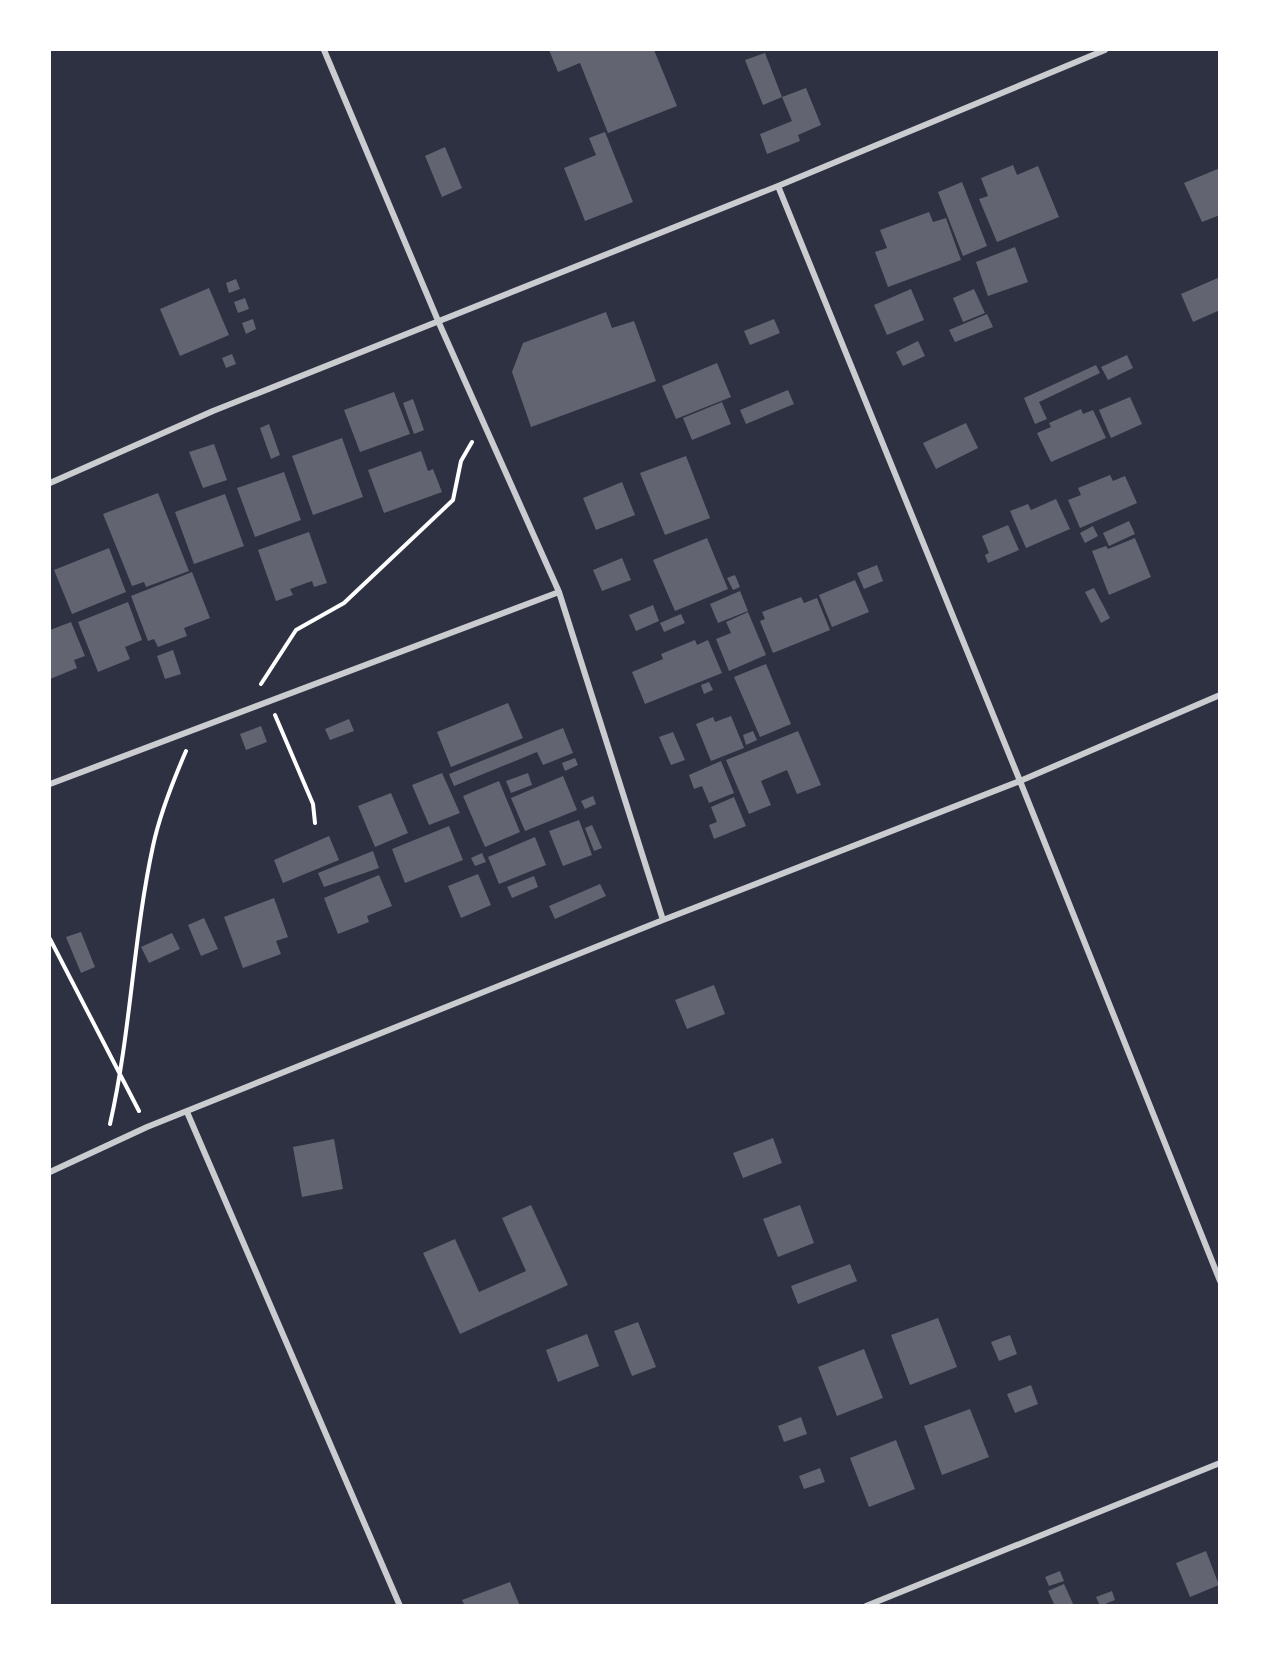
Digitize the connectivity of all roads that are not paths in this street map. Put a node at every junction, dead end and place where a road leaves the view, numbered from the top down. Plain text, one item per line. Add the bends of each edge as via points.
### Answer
1 (324, 50) edge
2 (1105, 50) edge
3 (778, 186) junction
4 (439, 323) junction
5 (50, 483) edge
6 (559, 592) junction
7 (1220, 696) edge
8 (1020, 781) junction
9 (50, 784) edge
10 (663, 920) junction
11 (187, 1112) junction
12 (50, 1172) edge
13 (1220, 1281) edge
14 (1220, 1463) edge
15 (400, 1605) edge
16 (866, 1605) edge

1 - 4 street
2 - 3 street
3 - 4 street
3 - 8 street
4 - 5 street via 213,411
4 - 6 street
6 - 9 street
6 - 10 street
7 - 8 street
8 - 10 street
8 - 13 street
10 - 11 street
11 - 12 street
11 - 15 street
14 - 16 street

